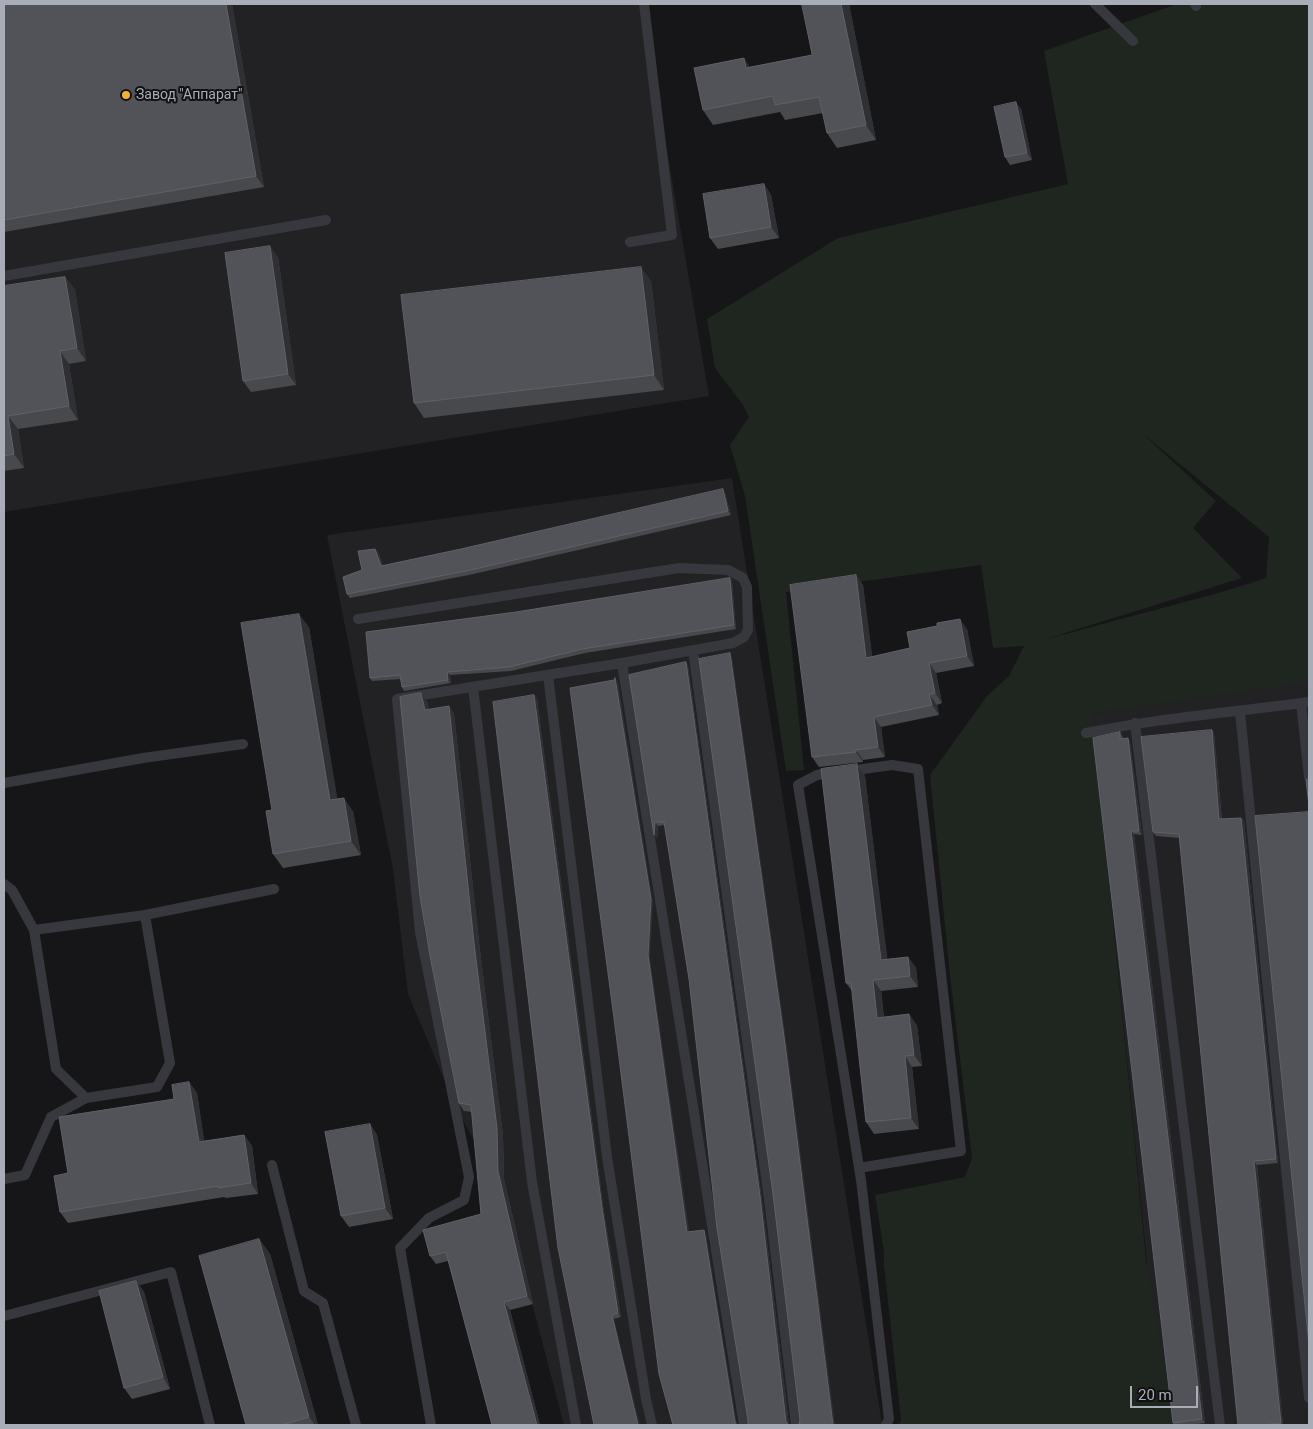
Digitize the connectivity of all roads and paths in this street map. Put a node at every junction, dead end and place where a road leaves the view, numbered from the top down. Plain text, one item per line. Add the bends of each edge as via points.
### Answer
1 (644, 4) edge
2 (1095, 4) edge
3 (1133, 41) dead end
4 (326, 220) dead end
5 (630, 242) dead end
6 (4, 276) edge
7 (358, 619) dead end
8 (693, 650) junction
9 (622, 663) junction
10 (548, 675) junction
11 (473, 687) junction
12 (1305, 703) edge
13 (1240, 712) junction
14 (1135, 723) junction
15 (1086, 733) dead end
16 (243, 744) dead end
17 (1309, 777) edge
18 (4, 783) edge
19 (4, 884) edge
20 (274, 889) dead end
21 (145, 915) junction
22 (34, 930) junction
23 (86, 1098) junction
24 (272, 1165) dead end
25 (859, 1168) junction
26 (4, 1180) edge
27 (4, 1316) edge
28 (1309, 1398) edge
29 (210, 1425) edge
30 (356, 1425) edge
31 (431, 1425) edge
32 (576, 1425) edge
33 (652, 1425) edge
34 (744, 1425) edge
35 (796, 1425) edge
36 (886, 1425) edge
37 (1220, 1425) edge

1 - 5 lane via 672,235
2 - 3 lane
4 - 6 lane
7 - 8 lane via 679,568 728,570 737,574 747,587 748,630 733,642
8 - 9 lane
8 - 35 lane via 769,1199
9 - 10 lane
9 - 34 lane
10 - 11 lane
10 - 33 lane via 607,1157
11 - 31 lane via 397,699 420,932 469,1177 464,1200 429,1218 400,1248
11 - 32 lane via 532,1182
12 - 13 lane
12 - 17 lane
13 - 14 lane
13 - 28 lane
14 - 15 lane
14 - 37 lane
16 - 18 lane
19 - 22 lane via 12,890
20 - 21 lane
21 - 22 lane
21 - 23 lane via 170,1063 157,1087
22 - 23 lane via 56,1069
23 - 26 lane via 51,1117 25,1175
24 - 30 lane via 304,1292 323,1303
25 - 25 lane via 961,1151 918,769 892,765 817,775 798,785
25 - 36 lane via 889,1419
27 - 29 lane via 171,1272

